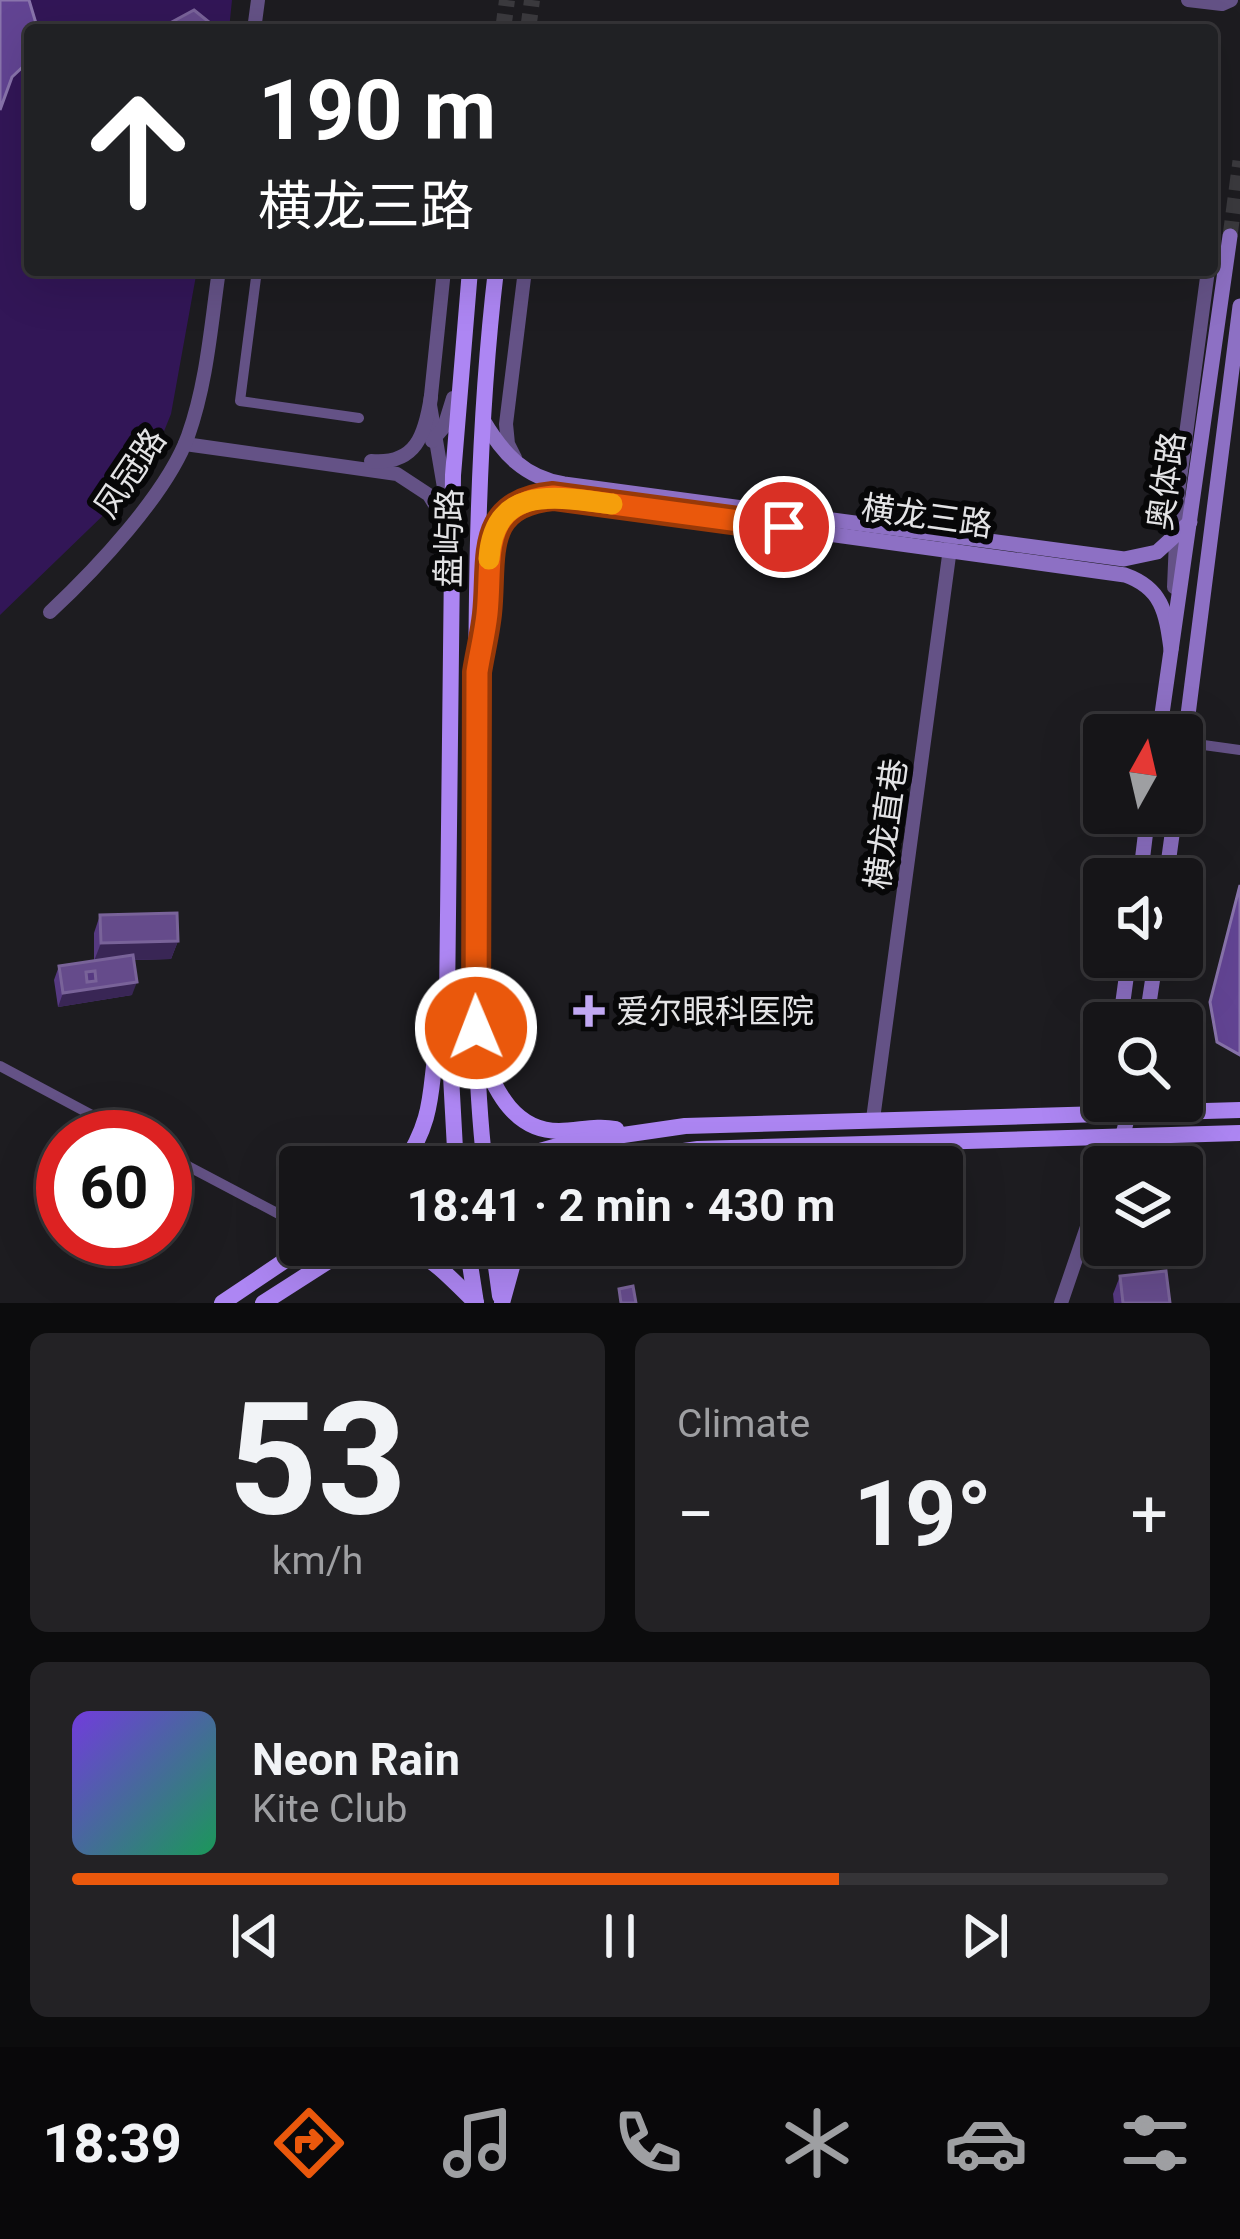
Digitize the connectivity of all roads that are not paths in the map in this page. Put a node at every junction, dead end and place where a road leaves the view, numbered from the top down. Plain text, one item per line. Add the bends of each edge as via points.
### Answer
1 (1188, 0) edge
2 (1231, 0) edge
3 (1230, 236) dead end
4 (218, 276) edge
5 (256, 276) edge
6 (443, 276) edge
7 (469, 276) edge
8 (495, 276) edge
9 (524, 276) edge
10 (1207, 276) edge
11 (1240, 306) edge
12 (462, 364) junction
13 (430, 396) junction
14 (359, 418) dead end
15 (483, 420) junction
16 (435, 438) junction
17 (187, 440) junction
18 (404, 457) junction
19 (526, 471) junction
20 (1190, 522) junction
21 (452, 534) junction
22 (1176, 537) junction
23 (951, 543) junction
24 (50, 612) dead end
25 (1172, 649) junction
26 (477, 672) junction
27 (1162, 714) edge
28 (1187, 714) edge
29 (1203, 745) edge
30 (1240, 750) edge
31 (448, 1003) junction
32 (476, 1042) junction
33 (0, 1066) edge
34 (1083, 1108) edge
35 (1203, 1109) edge
36 (82, 1110) edge
37 (1240, 1111) edge
38 (873, 1119) junction
39 (1112, 1122) edge
40 (1122, 1122) edge
41 (634, 1132) junction
42 (1240, 1133) edge
43 (1114, 1135) junction
44 (413, 1146) edge
45 (455, 1146) edge
46 (483, 1146) edge
47 (558, 1146) edge
48 (754, 1146) edge
49 (1112, 1146) edge
50 (192, 1168) edge
51 (279, 1214) edge
52 (1083, 1239) edge
53 (279, 1265) edge
54 (321, 1266) edge
55 (441, 1266) edge
56 (470, 1266) edge
57 (496, 1266) edge
58 (512, 1266) edge
59 (222, 1303) edge
60 (263, 1303) edge
61 (476, 1303) edge
62 (502, 1303) edge
63 (1061, 1303) edge

1 - 2 street
3 - 20 main road, 奥体路
4 - 17 street, 凤冠路
5 - 14 street via 240,401
6 - 13 street
7 - 12 main road, 盘屿路
8 - 15 main road, 盘屿路
9 - 19 street via 506,424
10 - 22 street
11 - 28 main road, 奥体路
12 - 16 street
12 - 21 main road, 盘屿路
13 - 16 street
13 - 18 street via 424,429
15 - 19 main road
15 - 26 main road, 盘屿路
16 - 18 street
16 - 21 street
17 - 18 street via 379,462
17 - 21 street via 397,474 429,496
17 - 24 street, 凤冠路 via 131,523
19 - 23 main road, 横龙三路 via 564,484
20 - 22 main road, 横龙三路
20 - 25 main road, 奥体路
21 - 31 main road, 盘屿路
22 - 23 main road, 横龙三路 via 1156,552 1124,559
22 - 25 street
23 - 25 main road, 横龙三路 via 1142,581 1164,606
23 - 26 main road, 横龙三路 via 553,496 530,500 493,533
23 - 38 street, 横龙直巷
25 - 27 main road, 奥体路
26 - 32 main road, 盘屿路
29 - 30 street
31 - 44 main road via 435,1047 431,1111
31 - 45 main road, 盘屿路
32 - 41 main road via 516,1115 549,1130
32 - 46 main road, 盘屿路
33 - 36 street
34 - 38 main road
35 - 37 main road
38 - 41 main road
39 - 43 main road
40 - 43 main road
41 - 47 main road
42 - 43 main road
43 - 48 main road
43 - 49 main road
50 - 51 street
52 - 63 street
53 - 59 main road
54 - 60 main road
55 - 61 main road
56 - 61 main road
57 - 62 main road
58 - 62 main road

